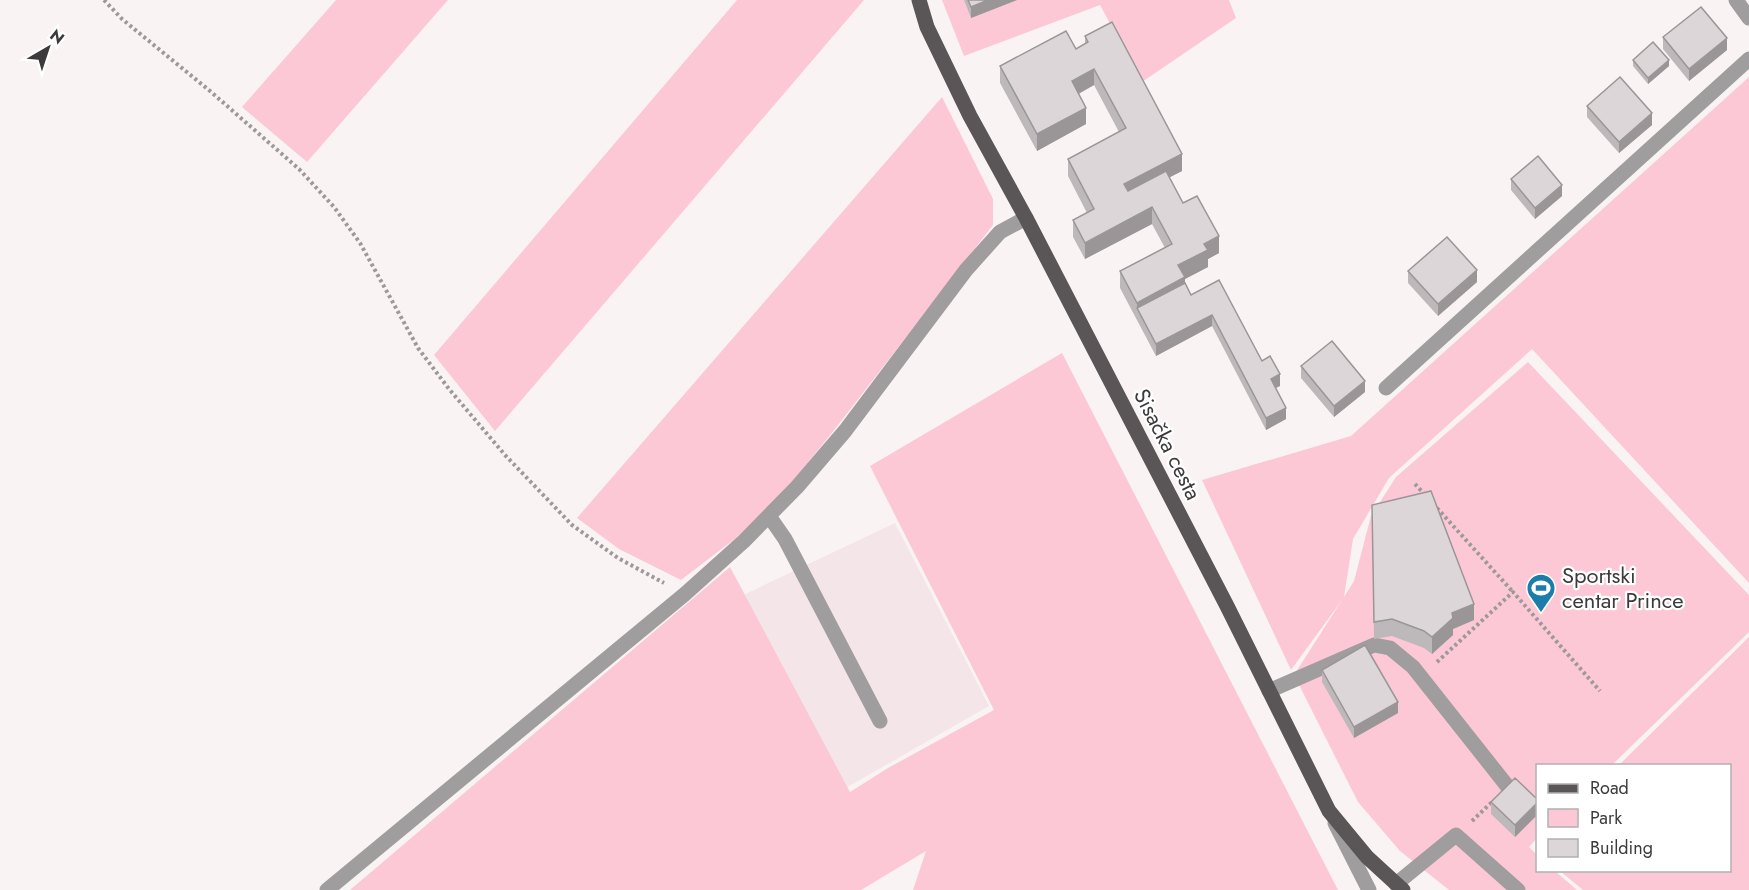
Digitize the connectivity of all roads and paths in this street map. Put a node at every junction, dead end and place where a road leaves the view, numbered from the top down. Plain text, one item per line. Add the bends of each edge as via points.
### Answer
1 (104, 0) edge
2 (919, 0) edge
3 (1736, 0) edge
4 (1749, 18) edge
5 (1749, 59) edge
6 (1026, 218) junction
7 (1386, 388) dead end
8 (1414, 484) dead end
9 (769, 516) junction
10 (1513, 592) junction
11 (686, 594) junction
12 (1446, 653) dead end
13 (1269, 691) junction
14 (1600, 691) dead end
15 (880, 721) dead end
16 (1508, 788) joint
17 (1329, 812) junction
18 (1456, 835) junction
19 (1399, 887) edge
20 (327, 890) edge
21 (1369, 890) edge
22 (1518, 890) edge

1 - 11 path via 299,169 334,207 360,243 418,348 505,455 572,525 618,558
2 - 6 main road, Sisačka cesta via 927,27 970,116
3 - 4 street
5 - 7 street
6 - 9 street via 1000,232 966,270 845,431
6 - 13 main road, Sisačka cesta
8 - 10 path
9 - 11 street
9 - 15 street via 785,539
10 - 12 path
10 - 14 path
11 - 20 street
13 - 16 street via 1374,645 1390,648 1413,667
13 - 17 main road, Sisačka cesta
16 - 18 path
17 - 19 main road, Sisačka cesta
17 - 21 street
18 - 19 street
18 - 22 street

